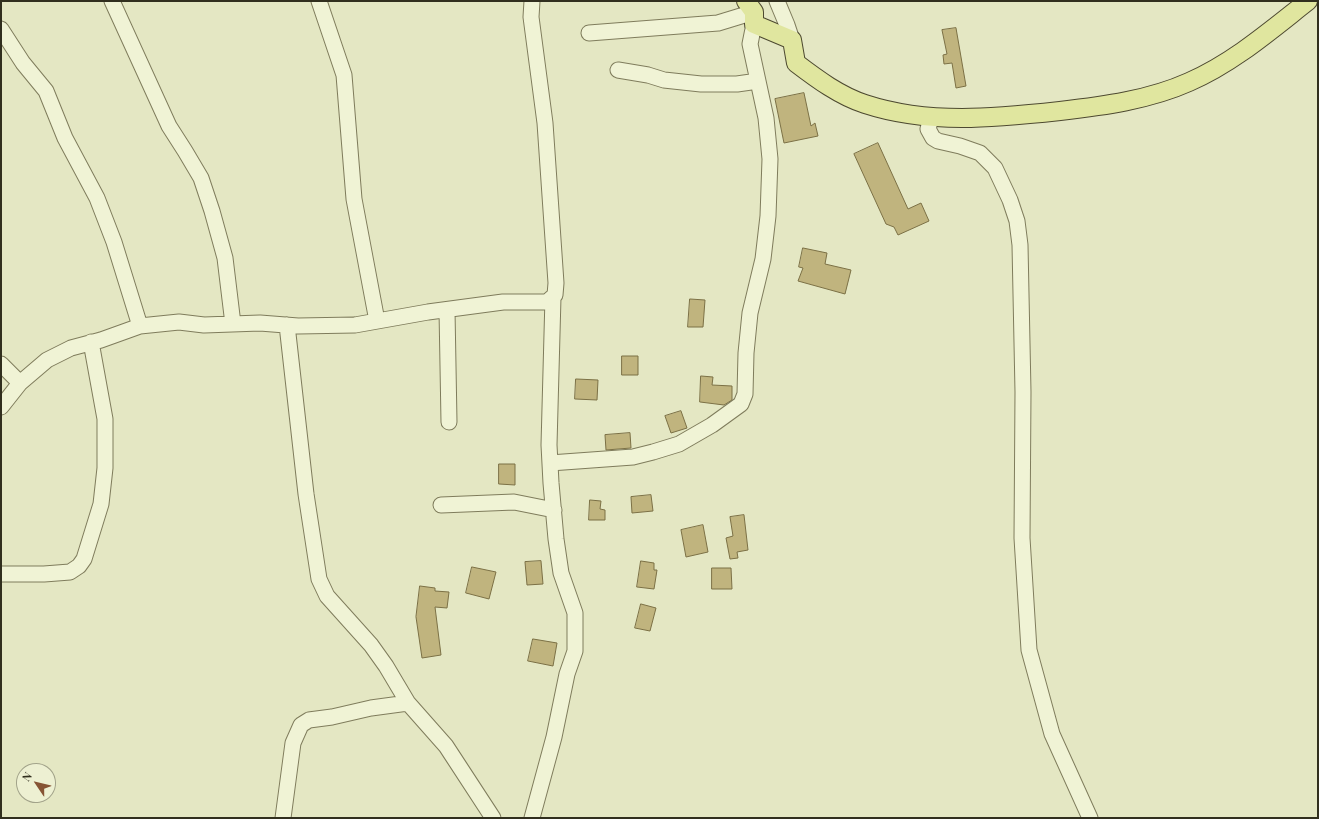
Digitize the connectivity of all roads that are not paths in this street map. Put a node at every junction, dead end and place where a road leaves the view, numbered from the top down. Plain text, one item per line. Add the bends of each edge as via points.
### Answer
1 (112, 1) edge
2 (319, 1) edge
3 (532, 1) edge
4 (777, 1) edge
5 (1308, 1) edge
6 (752, 12) edge
7 (1, 29) edge
8 (589, 33) dead end
9 (792, 40) junction
10 (618, 70) dead end
11 (758, 81) junction
12 (931, 118) junction
13 (553, 297) junction
14 (447, 310) junction
15 (377, 321) junction
16 (233, 324) junction
17 (287, 325) junction
18 (140, 326) junction
19 (91, 342) junction
20 (1, 364) edge
21 (20, 383) junction
22 (1, 407) edge
23 (449, 422) dead end
24 (550, 463) junction
25 (441, 505) dead end
26 (554, 510) junction
27 (1, 574) edge
28 (408, 703) junction
29 (283, 818) edge
30 (493, 818) edge
31 (532, 818) edge
32 (1090, 818) edge

1 - 16 street via 169,126 201,178 224,258
2 - 15 street via 344,75 354,199
3 - 13 street via 531,17 546,123 556,283
4 - 9 street
5 - 12 main road via 1217,68 1188,83 1158,93 1107,105 1031,114 982,118
6 - 8 street via 718,23
6 - 9 main road
6 - 11 street via 750,44
7 - 18 street via 23,63 46,91 66,138 97,198 114,242
9 - 12 main road via 796,63 839,92 864,104
10 - 11 street via 664,80 701,84
11 - 24 street via 766,118 770,159 768,216 763,259 750,313 745,394 741,404 679,444 633,457
12 - 32 street via 928,129 933,138 980,153 994,168 1017,221 1020,245 1024,392 1022,538 1029,650 1052,734
13 - 14 street via 547,302 503,302
13 - 24 street
14 - 15 street
14 - 23 street
15 - 17 street via 355,325
16 - 17 street
16 - 18 street via 204,325 178,322
17 - 28 street via 306,494 319,579 327,596 379,655
18 - 19 street
19 - 21 street via 71,348 47,360
19 - 27 street via 105,419 105,468 101,504 84,559 70,572
20 - 21 street
21 - 22 street
24 - 26 street
25 - 26 street via 514,502
26 - 31 street via 560,573 574,613 575,651 567,674 554,737
28 - 29 street via 309,720 301,725 293,743
28 - 30 street via 446,746

